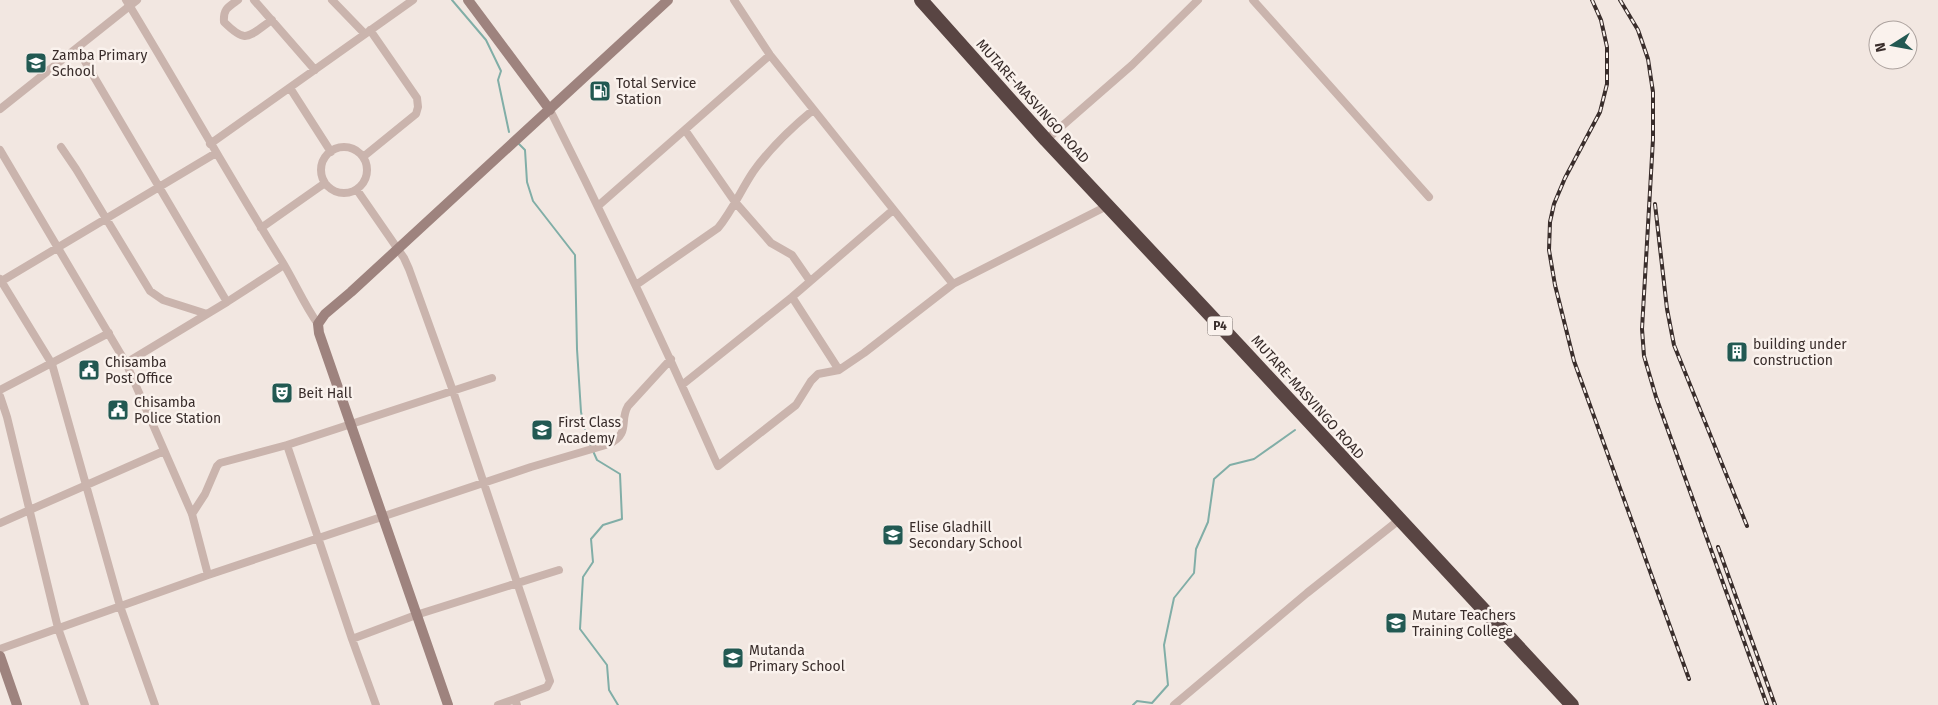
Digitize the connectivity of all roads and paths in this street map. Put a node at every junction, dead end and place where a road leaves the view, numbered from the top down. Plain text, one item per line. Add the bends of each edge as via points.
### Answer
1 (137, 0) edge
2 (238, 0) edge
3 (332, 0) edge
4 (413, 0) edge
5 (468, 0) edge
6 (668, 0) edge
7 (734, 0) edge
8 (921, 0) edge
9 (1198, 0) edge
10 (1253, 0) edge
11 (258, 1) edge
12 (128, 3) edge
13 (272, 20) junction
14 (367, 32) junction
15 (77, 48) junction
16 (770, 55) junction
17 (315, 70) junction
18 (290, 88) junction
19 (0, 109) edge
20 (550, 110) junction
21 (813, 110) junction
22 (685, 130) junction
23 (1046, 140) junction
24 (210, 144) junction
25 (61, 147) dead end
26 (0, 150) edge
27 (331, 152) junction
28 (216, 153) junction
29 (363, 157) junction
30 (325, 183) junction
31 (158, 187) junction
32 (358, 190) junction
33 (1429, 197) dead end
34 (735, 202) junction
35 (598, 206) junction
36 (1107, 206) junction
37 (893, 210) junction
38 (107, 218) junction
39 (261, 228) junction
40 (57, 247) junction
41 (397, 250) junction
42 (284, 265) junction
43 (0, 281) edge
44 (810, 281) junction
45 (953, 284) junction
46 (636, 285) junction
47 (792, 297) junction
48 (227, 302) junction
49 (207, 314) junction
50 (318, 324) junction
51 (109, 333) junction
52 (671, 359) junction
53 (126, 363) junction
54 (52, 364) junction
55 (839, 370) junction
56 (492, 378) dead end
57 (682, 385) junction
58 (0, 390) edge
59 (453, 391) junction
60 (0, 396) edge
61 (350, 423) junction
62 (287, 446) junction
63 (164, 451) junction
64 (483, 484) junction
65 (87, 485) junction
66 (30, 510) junction
67 (192, 514) junction
68 (383, 517) junction
69 (1399, 520) junction
70 (0, 523) edge
71 (319, 539) junction
72 (559, 570) dead end
73 (208, 575) junction
74 (516, 583) junction
75 (120, 606) junction
76 (416, 615) junction
77 (58, 628) junction
78 (352, 639) junction
79 (0, 649) edge
80 (0, 656) edge
81 (516, 702) edge
82 (17, 705) edge
83 (85, 705) edge
84 (155, 705) edge
85 (376, 705) edge
86 (448, 705) edge
87 (498, 705) edge
88 (1174, 705) edge
89 (1572, 705) edge

1 - 12 street
2 - 13 street via 223,14 224,22 236,34 250,35
3 - 14 street
4 - 14 street
5 - 20 street
6 - 20 street
7 - 16 street
8 - 23 highway, MUTARE-MASVINGO ROAD / P4
9 - 23 street via 1132,66
10 - 33 street
11 - 13 street
12 - 15 street
12 - 24 street
13 - 17 street
14 - 17 street
14 - 29 street via 417,98 418,107 416,114
15 - 19 street
15 - 31 street
16 - 21 street
16 - 22 street
17 - 18 street
18 - 24 street
18 - 27 street
20 - 35 street
20 - 41 street
21 - 34 street via 770,150
21 - 37 street
22 - 34 street
22 - 35 street
23 - 36 highway, MUTARE-MASVINGO ROAD / P4
24 - 28 street
25 - 38 street
26 - 40 street
27 - 29 street via 346,147
27 - 30 street via 323,163
28 - 31 street
28 - 39 street
29 - 32 street via 367,175
30 - 32 street via 335,192
30 - 39 street
31 - 38 street
31 - 48 street
32 - 41 street
34 - 44 street via 770,243 792,254
34 - 46 street via 718,228
35 - 46 street
36 - 45 street
36 - 69 highway, MUTARE-MASVINGO ROAD / P4
37 - 44 street
37 - 45 street
38 - 40 street
38 - 49 street via 144,282 156,296
39 - 42 street
40 - 43 street
40 - 51 street
41 - 50 street via 325,314
41 - 59 street via 409,269
42 - 48 street
42 - 50 street
43 - 54 street
44 - 47 street
45 - 55 street
46 - 52 street
47 - 55 street
47 - 57 street
48 - 49 street
49 - 53 street
50 - 61 street
51 - 53 street
51 - 54 street
52 - 57 street
52 - 64 street via 625,410 624,427 617,439
53 - 63 street
54 - 58 street
54 - 65 street
55 - 57 street via 818,374 796,405 718,466
56 - 59 street
59 - 61 street
59 - 64 street
60 - 66 street
61 - 62 street
61 - 68 street
62 - 67 street via 220,463
62 - 71 street
63 - 65 street
63 - 67 street
64 - 68 street
64 - 74 street
65 - 66 street
65 - 75 street
66 - 70 street
66 - 77 street
67 - 73 street
68 - 71 street
68 - 76 street
69 - 88 street via 1306,593
69 - 89 highway, MUTARE-MASVINGO ROAD / P4
71 - 73 street
71 - 78 street
72 - 74 street
73 - 75 street
74 - 76 street
74 - 81 street via 550,681 547,687
75 - 77 street
75 - 84 street
76 - 78 street
76 - 86 street
77 - 79 street
77 - 83 street
78 - 85 street
80 - 82 street
81 - 87 street

